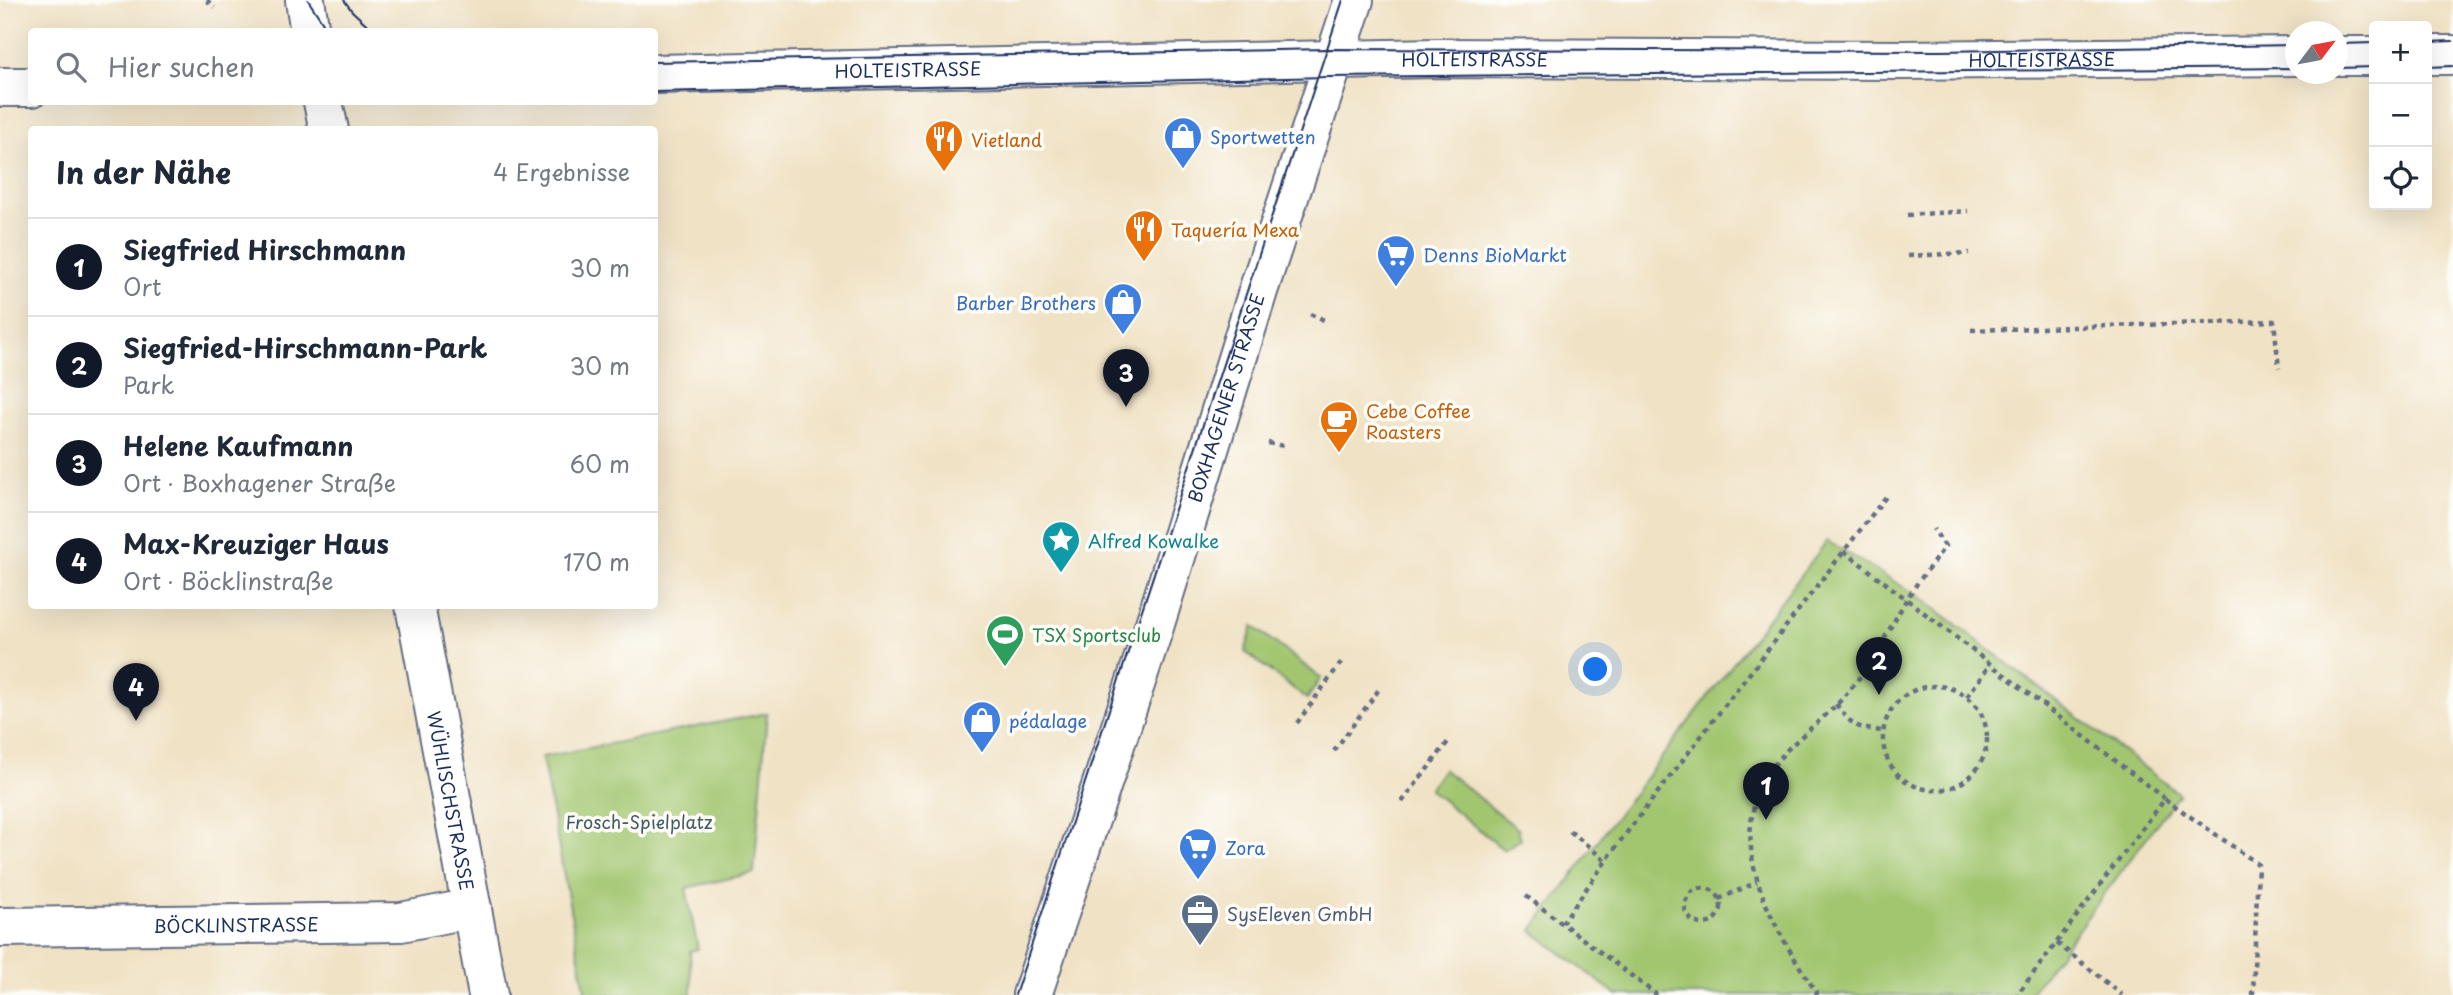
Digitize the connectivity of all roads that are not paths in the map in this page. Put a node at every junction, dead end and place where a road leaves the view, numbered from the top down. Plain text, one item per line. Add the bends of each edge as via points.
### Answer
1 (304, 0) edge
2 (1354, 0) edge
3 (309, 28) edge
4 (2432, 55) edge
5 (2453, 55) edge
6 (2285, 56) edge
7 (2348, 56) edge
8 (2369, 56) edge
9 (1334, 61) junction
10 (658, 74) edge
11 (0, 87) edge
12 (28, 87) edge
13 (324, 105) edge
14 (328, 126) edge
15 (416, 609) edge
16 (472, 908) junction
17 (0, 927) edge
18 (488, 995) edge
19 (1032, 995) edge

1 - 3 street
2 - 9 street, BOXHAGENER STRASSE
4 - 5 street
6 - 9 street, HOLTEISTRASSE
7 - 8 street
9 - 10 street, HOLTEISTRASSE
9 - 19 street, BOXHAGENER STRASSE
11 - 12 street
13 - 14 street
15 - 16 street, WÜHLISCHSTRASSE
16 - 17 street, BÖCKLINSTRASSE via 401,922
16 - 18 street, WÜHLISCHSTRASSE

